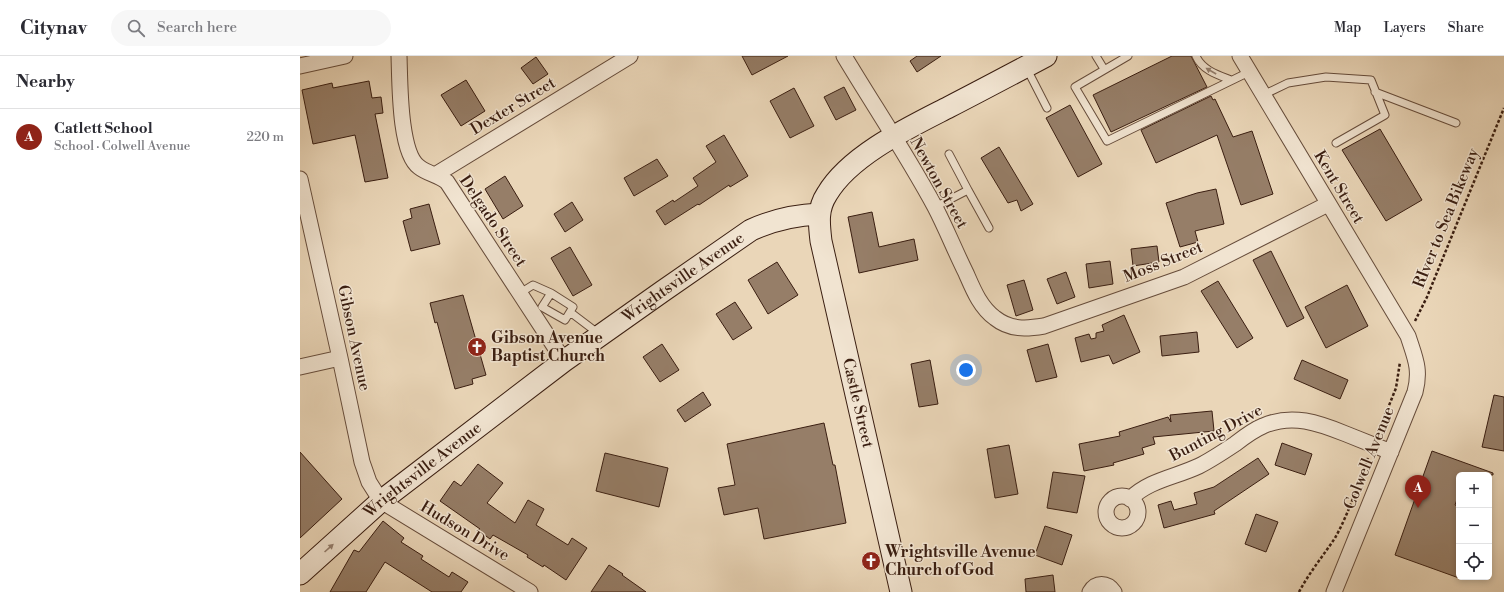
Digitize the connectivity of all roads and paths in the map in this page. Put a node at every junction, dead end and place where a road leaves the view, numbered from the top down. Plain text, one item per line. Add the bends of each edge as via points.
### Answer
1 (345, 56) edge
2 (399, 56) edge
3 (630, 56) edge
4 (844, 56) edge
5 (1046, 56) edge
6 (1096, 56) edge
7 (1128, 56) edge
8 (1196, 56) edge
9 (1240, 56) edge
10 (300, 66) edge
11 (1026, 67) junction
12 (1104, 69) junction
13 (1250, 72) junction
14 (1232, 80) junction
15 (1375, 92) junction
16 (1263, 95) junction
17 (1047, 108) dead end
18 (1504, 108) edge
19 (1456, 123) dead end
20 (892, 136) junction
21 (1336, 143) dead end
22 (949, 154) dead end
23 (435, 175) junction
24 (300, 179) edge
25 (968, 190) junction
26 (1328, 204) junction
27 (935, 207) junction
28 (819, 214) junction
29 (990, 228) dead end
30 (520, 292) junction
31 (551, 293) junction
32 (538, 310) junction
33 (570, 312) junction
34 (1004, 324) joint
35 (600, 335) junction
36 (1408, 336) junction
37 (340, 358) junction
38 (564, 361) junction
39 (300, 367) edge
40 (1373, 445) junction
41 (1391, 452) junction
42 (1130, 499) dead end
43 (381, 501) junction
44 (300, 574) edge
45 (530, 592) edge
46 (901, 592) edge
47 (1090, 592) edge
48 (1114, 592) edge
49 (1299, 592) edge
50 (1334, 592) edge

1 - 10 street
2 - 23 street, Delgado Street via 404,130 408,148 419,167
3 - 23 street, Dexter Street
4 - 20 street, Newton Street
5 - 11 street
6 - 12 lane
7 - 12 lane
14 -> 8 lane via 1210,71
9 - 13 street, Kent Street
11 - 17 lane
11 - 20 street
12 - 14 lane via 1075,87 1107,141
13 - 14 lane
13 - 16 street, Kent Street
15 - 16 lane via 1371,80 1326,77 1288,84
15 - 19 lane
15 - 21 lane via 1385,115
16 - 26 street, Kent Street
18 - 36 path, RIver to Sea Bikeway via 1427,297
20 - 27 street, Newton Street
20 - 28 street via 841,175 826,194
22 - 25 lane
23 - 30 street, Delgado Street via 447,182
24 - 37 street, Gibson Avenue
25 - 27 lane
25 - 29 lane
26 - 34 street, Moss Street via 1184,277 1044,326 1025,329
26 - 36 street, Kent Street
27 - 34 street, Newton Street via 984,308
28 - 35 street, Wrightsville Avenue via 775,221 751,230
28 - 46 street, Castle Street via 821,241
30 - 31 lane via 533,285
30 - 32 street, Delgado Street
31 - 32 lane
31 - 33 lane via 573,307
32 - 33 lane via 565,320
32 - 38 street, Delgado Street
33 - 35 lane
35 - 38 street, Wrightsville Avenue
36 - 40 path via 1396,388
36 - 41 street, Colwell Avenue via 1416,360 1418,379
37 - 39 street
37 - 43 street, Gibson Avenue via 362,462 369,482
38 - 43 street, Wrightsville Avenue
40 - 41 street, Bunting Drive
40 - 42 street, Bunting Drive via 1313,422 1279,420 1264,425 1195,468 1146,486
40 - 49 path via 1335,537
41 - 50 street, Colwell Avenue
44 -> 43 street, Wrightsville Avenue
43 - 45 street, Hudson Drive
47 - 48 street via 1094,586 1103,584

